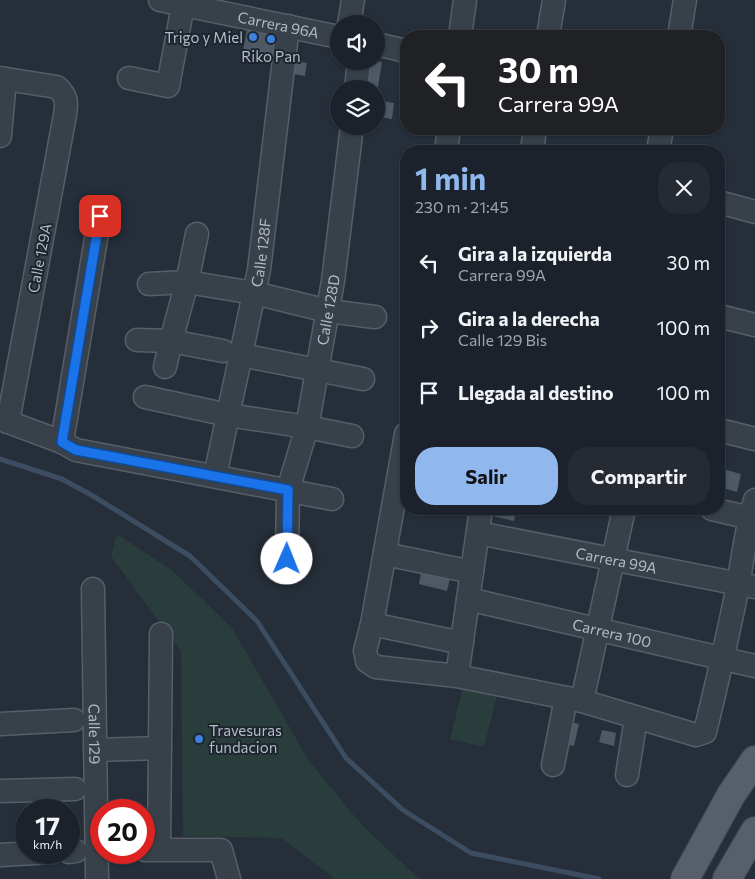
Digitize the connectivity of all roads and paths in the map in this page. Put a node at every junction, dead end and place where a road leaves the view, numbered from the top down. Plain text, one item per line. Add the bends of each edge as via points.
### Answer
1 (160, 0) edge
2 (353, 0) edge
3 (465, 0) edge
4 (554, 0) edge
5 (685, 0) edge
6 (183, 5) junction
7 (229, 7) edge
8 (351, 15) edge
9 (288, 26) junction
10 (461, 30) edge
11 (549, 30) edge
12 (680, 30) edge
13 (330, 35) edge
14 (385, 46) edge
15 (400, 50) edge
16 (129, 78) dead end
17 (3, 79) edge
18 (351, 135) edge
19 (0, 136) edge
20 (725, 204) edge
21 (755, 212) edge
22 (100, 216) dead end
23 (197, 234) dead end
24 (187, 282) junction
25 (149, 284) dead end
26 (254, 293) junction
27 (328, 311) junction
28 (375, 317) dead end
29 (725, 318) edge
30 (755, 325) edge
31 (137, 340) dead end
32 (171, 341) junction
33 (232, 353) junction
34 (166, 367) dead end
35 (318, 370) junction
36 (363, 379) dead end
37 (145, 397) dead end
38 (228, 415) junction
39 (4, 420) edge
40 (307, 427) junction
41 (725, 432) edge
42 (352, 436) dead end
43 (755, 439) edge
44 (62, 442) junction
45 (215, 476) junction
46 (288, 490) junction
47 (400, 491) edge
48 (332, 499) dead end
49 (725, 510) edge
50 (753, 512) edge
51 (480, 515) edge
52 (623, 515) edge
53 (478, 533) junction
54 (385, 554) junction
55 (287, 559) dead end
56 (613, 559) junction
57 (472, 572) junction
58 (747, 585) edge
59 (93, 589) dead end
60 (468, 599) junction
61 (372, 624) junction
62 (598, 629) junction
63 (160, 634) dead end
64 (462, 643) junction
65 (723, 658) junction
66 (755, 666) edge
67 (457, 676) junction
68 (574, 699) junction
69 (636, 718) junction
70 (74, 720) dead end
71 (0, 724) edge
72 (160, 748) junction
73 (95, 750) junction
74 (755, 760) edge
75 (553, 765) dead end
76 (628, 775) dead end
77 (75, 789) dead end
78 (0, 792) edge
79 (155, 804) edge
80 (755, 831) edge
81 (155, 849) edge
82 (85, 851) edge
83 (15, 854) edge
84 (0, 855) edge
85 (97, 879) edge
86 (229, 879) edge
87 (685, 879) edge
88 (727, 879) edge

1 - 6 street, Carrera 96A
2 - 8 street
3 - 10 street
4 - 11 street
5 - 12 street
6 - 7 street, Carrera 96A
6 - 16 street via 168,86
7 - 9 street, Carrera 96A
9 - 13 street, Carrera 96A
9 - 26 street, Calle 128F
14 - 15 street
17 - 19 street
17 - 39 street, Calle 129A via 57,88 64,94 66,102
18 - 27 street, Calle 128D
20 - 21 street
22 - 44 street
23 - 24 street
24 - 25 street
24 - 26 street
24 - 32 street
26 - 27 street
26 - 33 street, Calle 128F
27 - 28 street
27 - 35 street, Calle 128D
29 - 30 street
31 - 32 street
32 - 33 street
32 - 34 street
33 - 35 street
33 - 38 street, Calle 128F
35 - 36 street
35 - 40 street, Calle 128D
37 - 38 street
38 - 40 street
38 - 45 street, Calle 128F
39 - 44 street
40 - 42 street
40 - 46 street, Calle 128D
41 - 43 street
44 - 45 street via 76,450
45 - 46 street
46 - 48 street
46 - 55 street, Calle 128D
47 - 54 street
49 - 50 street
50 - 58 street
51 - 53 street
52 - 56 street
53 - 56 street, Carrera 99A
53 - 57 street
54 - 57 street
54 - 61 street
56 - 58 street, Carrera 99A
56 - 62 street
57 - 60 street
58 - 65 street
59 - 73 street, Calle 129
60 - 62 street, Carrera 100
60 - 64 street
61 - 64 street
61 - 67 street via 365,651 368,661 376,667
62 - 65 street, Carrera 100
62 - 68 street
63 - 72 street
64 - 67 street
65 - 66 street, Carrera 100
65 - 69 street via 705,732 696,735
67 - 68 street
68 - 69 street
68 - 75 street
69 - 76 street
70 - 71 street
72 - 73 street
72 - 79 street
73 - 82 street, Calle 129
74 - 87 main road via 731,795
77 - 78 street
80 - 88 main road
81 - 86 street via 221,850
82 - 85 street, Calle 129
83 - 84 street

